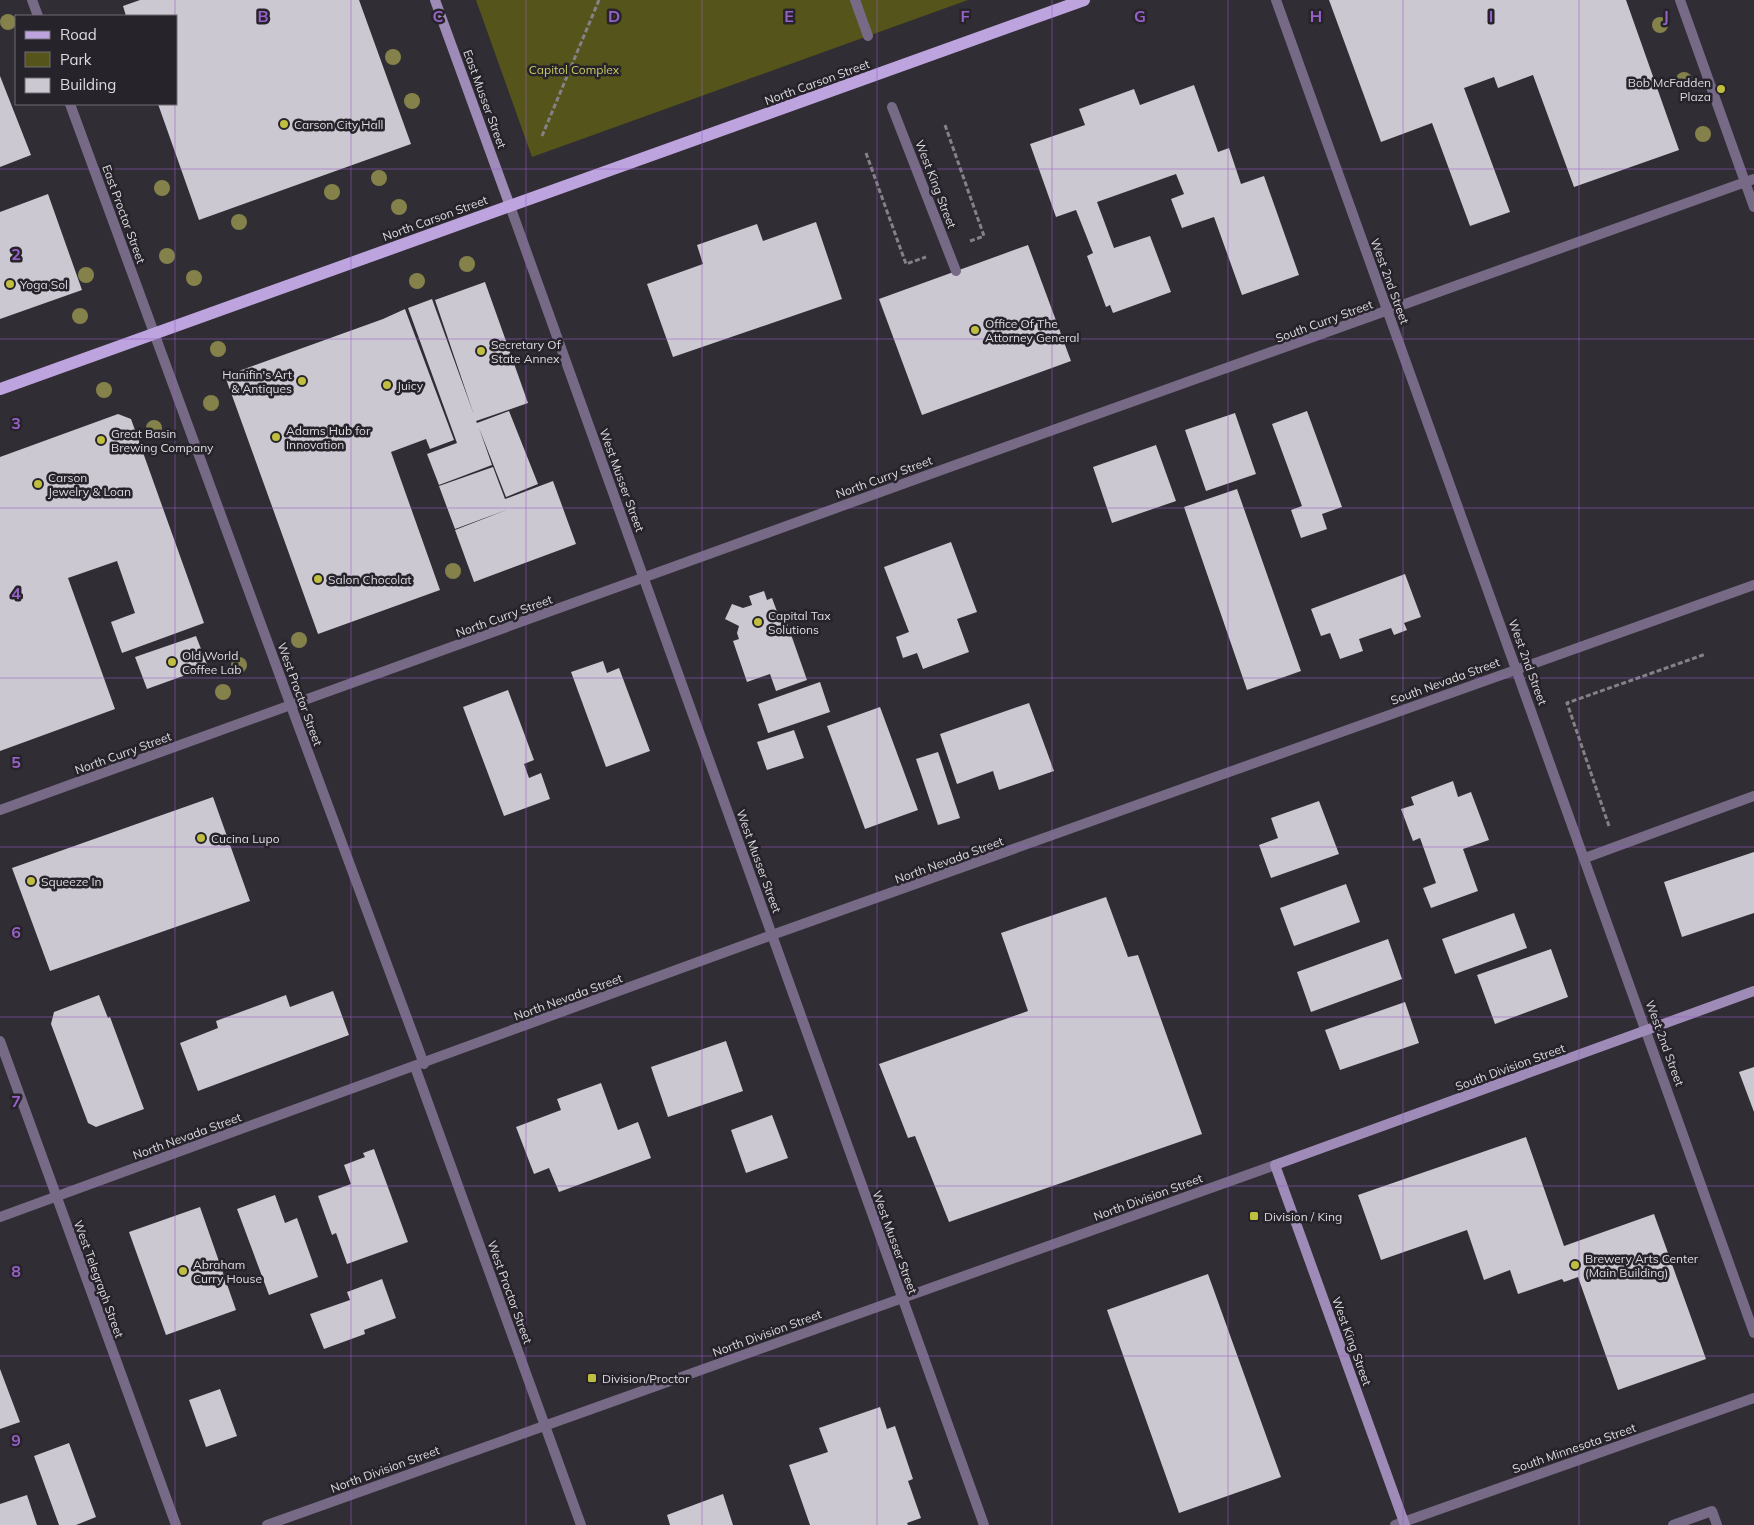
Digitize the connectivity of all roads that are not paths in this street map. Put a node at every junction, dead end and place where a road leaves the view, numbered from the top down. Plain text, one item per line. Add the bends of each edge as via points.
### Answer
1 (32, 0) edge
2 (435, 0) edge
3 (855, 0) edge
4 (1084, 0) edge
5 (1276, 0) edge
6 (1680, 0) edge
7 (38, 15) edge
8 (868, 36) dead end
9 (70, 105) edge
10 (892, 107) dead end
11 (1749, 181) edge
12 (510, 206) junction
13 (1754, 208) edge
14 (956, 272) dead end
15 (1388, 311) junction
16 (154, 333) junction
17 (0, 389) edge
18 (1016, 444) joint
19 (644, 578) junction
20 (1754, 584) edge
21 (1517, 668) junction
22 (290, 706) junction
23 (1754, 796) edge
24 (1145, 804) joint
25 (0, 810) edge
26 (1585, 858) junction
27 (772, 935) junction
28 (1754, 991) edge
29 (1647, 1030) junction
30 (0, 1042) edge
31 (420, 1065) junction
32 (1275, 1165) junction
33 (56, 1198) junction
34 (0, 1217) edge
35 (902, 1298) junction
36 (1754, 1333) edge
37 (1754, 1398) edge
38 (546, 1426) junction
39 (1401, 1524) edge
40 (176, 1525) edge
41 (267, 1525) edge
42 (582, 1525) edge
43 (984, 1525) edge
44 (1673, 1525) edge
45 (1717, 1525) edge

1 - 7 street
2 - 12 street, East Musser Street
3 - 8 street
4 - 12 main road, North Carson Street
5 - 15 street, West 2nd Street
6 - 11 street
9 - 16 street, East Proctor Street
10 - 14 street, West King Street
11 - 13 street
11 - 15 street, South Curry Street
12 - 16 main road, North Carson Street
12 - 19 street, West Musser Street
15 - 18 street, South Curry Street
15 - 21 street, West 2nd Street
16 - 17 main road, North Carson Street
16 - 22 street, West Proctor Street
18 - 19 street, North Curry Street
19 - 22 street, North Curry Street
19 - 27 street, West Musser Street
20 - 21 street, South Nevada Street
21 - 24 street, South Nevada Street
21 - 26 street, West 2nd Street
22 - 25 street, North Curry Street
22 - 31 street, West Proctor Street
23 - 26 street
24 - 27 street, North Nevada Street
26 - 29 street, West 2nd Street
27 - 31 street, North Nevada Street
27 - 35 street, West Musser Street
28 - 29 street, South Division Street
29 - 32 street, South Division Street
29 - 36 street, West 2nd Street
30 - 33 street, West Telegraph Street
31 - 33 street, North Nevada Street
31 - 38 street, West Proctor Street
32 - 35 street, North Division Street
32 - 39 street, West King Street
33 - 34 street, North Nevada Street
33 - 40 street, West Telegraph Street
35 - 38 street, North Division Street
35 - 43 street, West Musser Street
37 - 39 street, South Minnesota Street
38 - 41 street, North Division Street
38 - 42 street, West Proctor Street
44 - 45 street via 1712,1511

